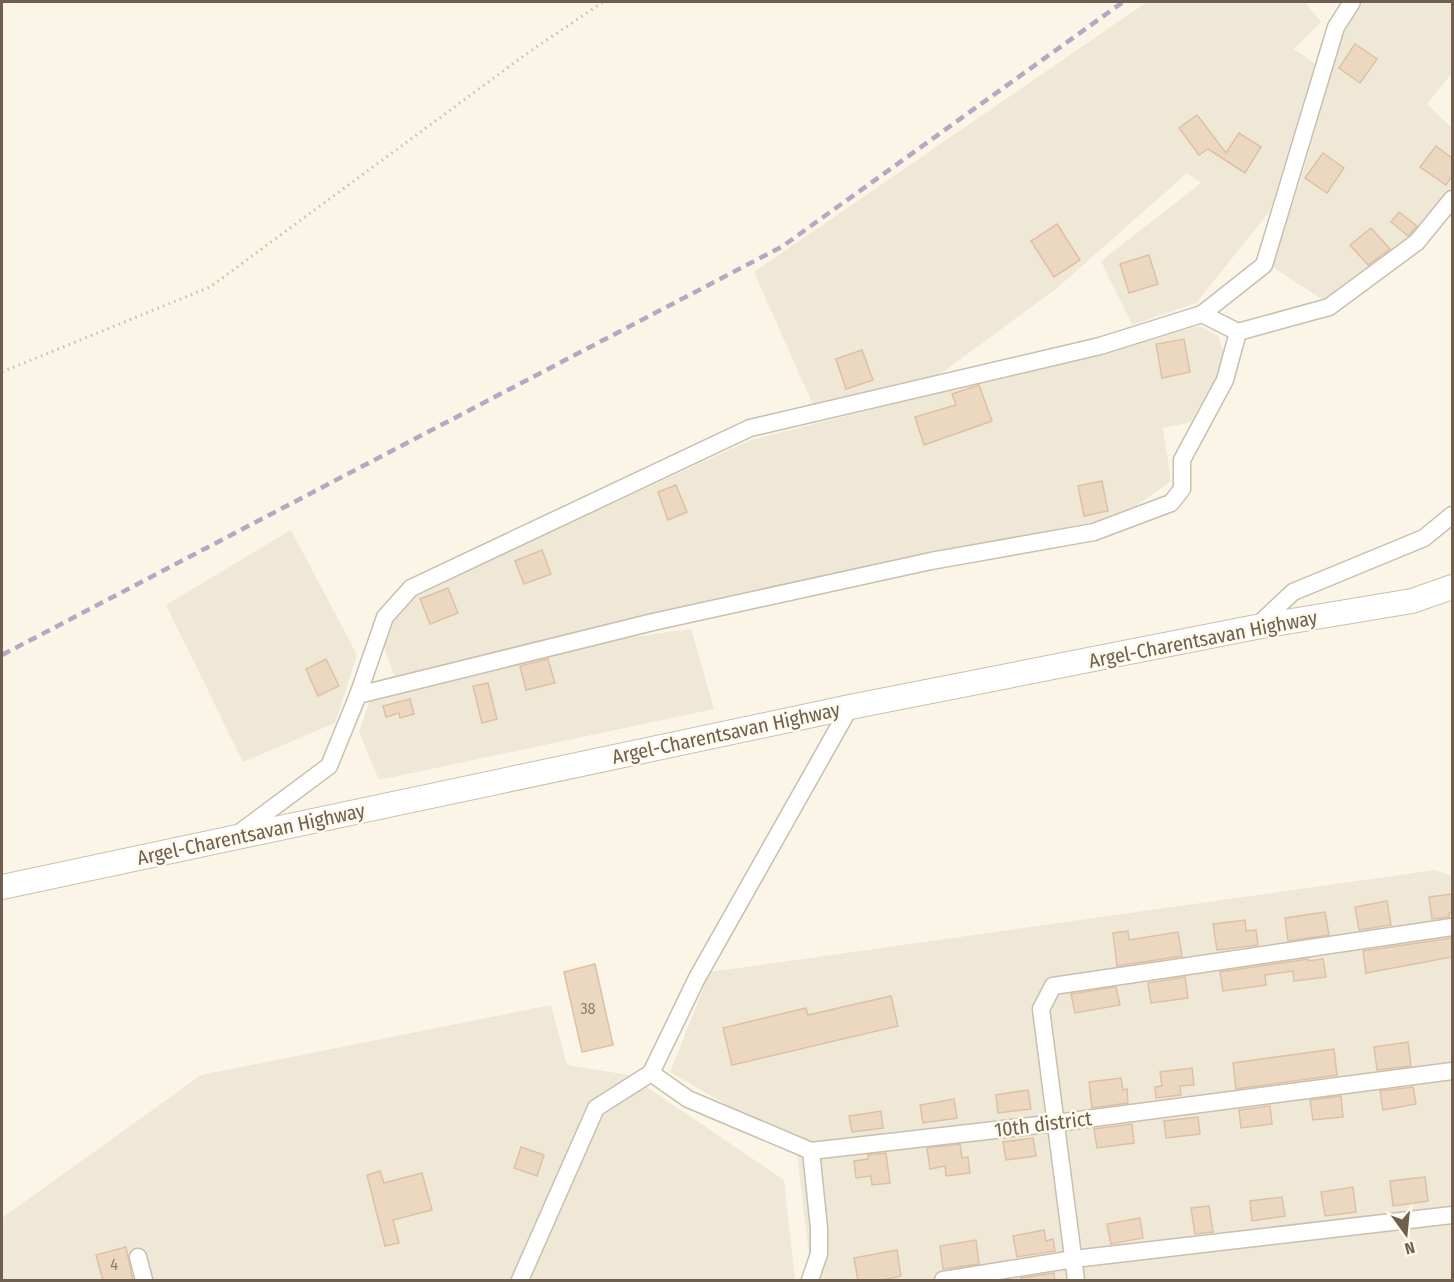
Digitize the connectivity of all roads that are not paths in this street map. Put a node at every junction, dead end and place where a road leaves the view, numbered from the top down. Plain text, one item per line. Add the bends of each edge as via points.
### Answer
1 (1352, 2) edge
2 (1452, 199) edge
3 (1202, 314) junction
4 (1238, 332) junction
5 (1452, 515) edge
6 (1452, 587) edge
7 (1256, 627) junction
8 (358, 695) junction
9 (850, 707) junction
10 (233, 837) junction
11 (2, 887) edge
12 (1452, 927) edge
13 (1452, 1071) edge
14 (651, 1073) junction
15 (1056, 1123) junction
16 (811, 1151) junction
17 (1452, 1215) edge
18 (138, 1257) dead end
19 (1074, 1259) junction
20 (144, 1281) edge
21 (520, 1281) edge
22 (810, 1281) edge
23 (943, 1281) edge
24 (1076, 1281) edge

1 - 3 street via 1336,27 1264,265
2 - 4 street via 1417,242 1329,307
3 - 4 street
3 - 8 street via 1100,346 750,428 411,588 385,617
4 - 8 street via 1225,380 1182,460 1182,489 1171,503 1094,532 931,561 653,622
5 - 7 street via 1424,538 1293,592
6 - 7 main road, Argel-Charentsavan Highway via 1412,601
7 - 9 main road, Argel-Charentsavan Highway
8 - 10 street via 329,766
9 - 10 main road, Argel-Charentsavan Highway
9 - 14 street via 697,978
10 - 11 main road, Argel-Charentsavan Highway
12 - 15 street via 1053,986 1041,1009
13 - 15 street, 10th district
14 - 16 street, 10th district via 688,1099
14 - 21 street via 596,1108
15 - 16 street, 10th district
15 - 19 street
16 - 22 street via 819,1254
17 - 19 street
18 - 20 street
19 - 23 street
19 - 24 street

